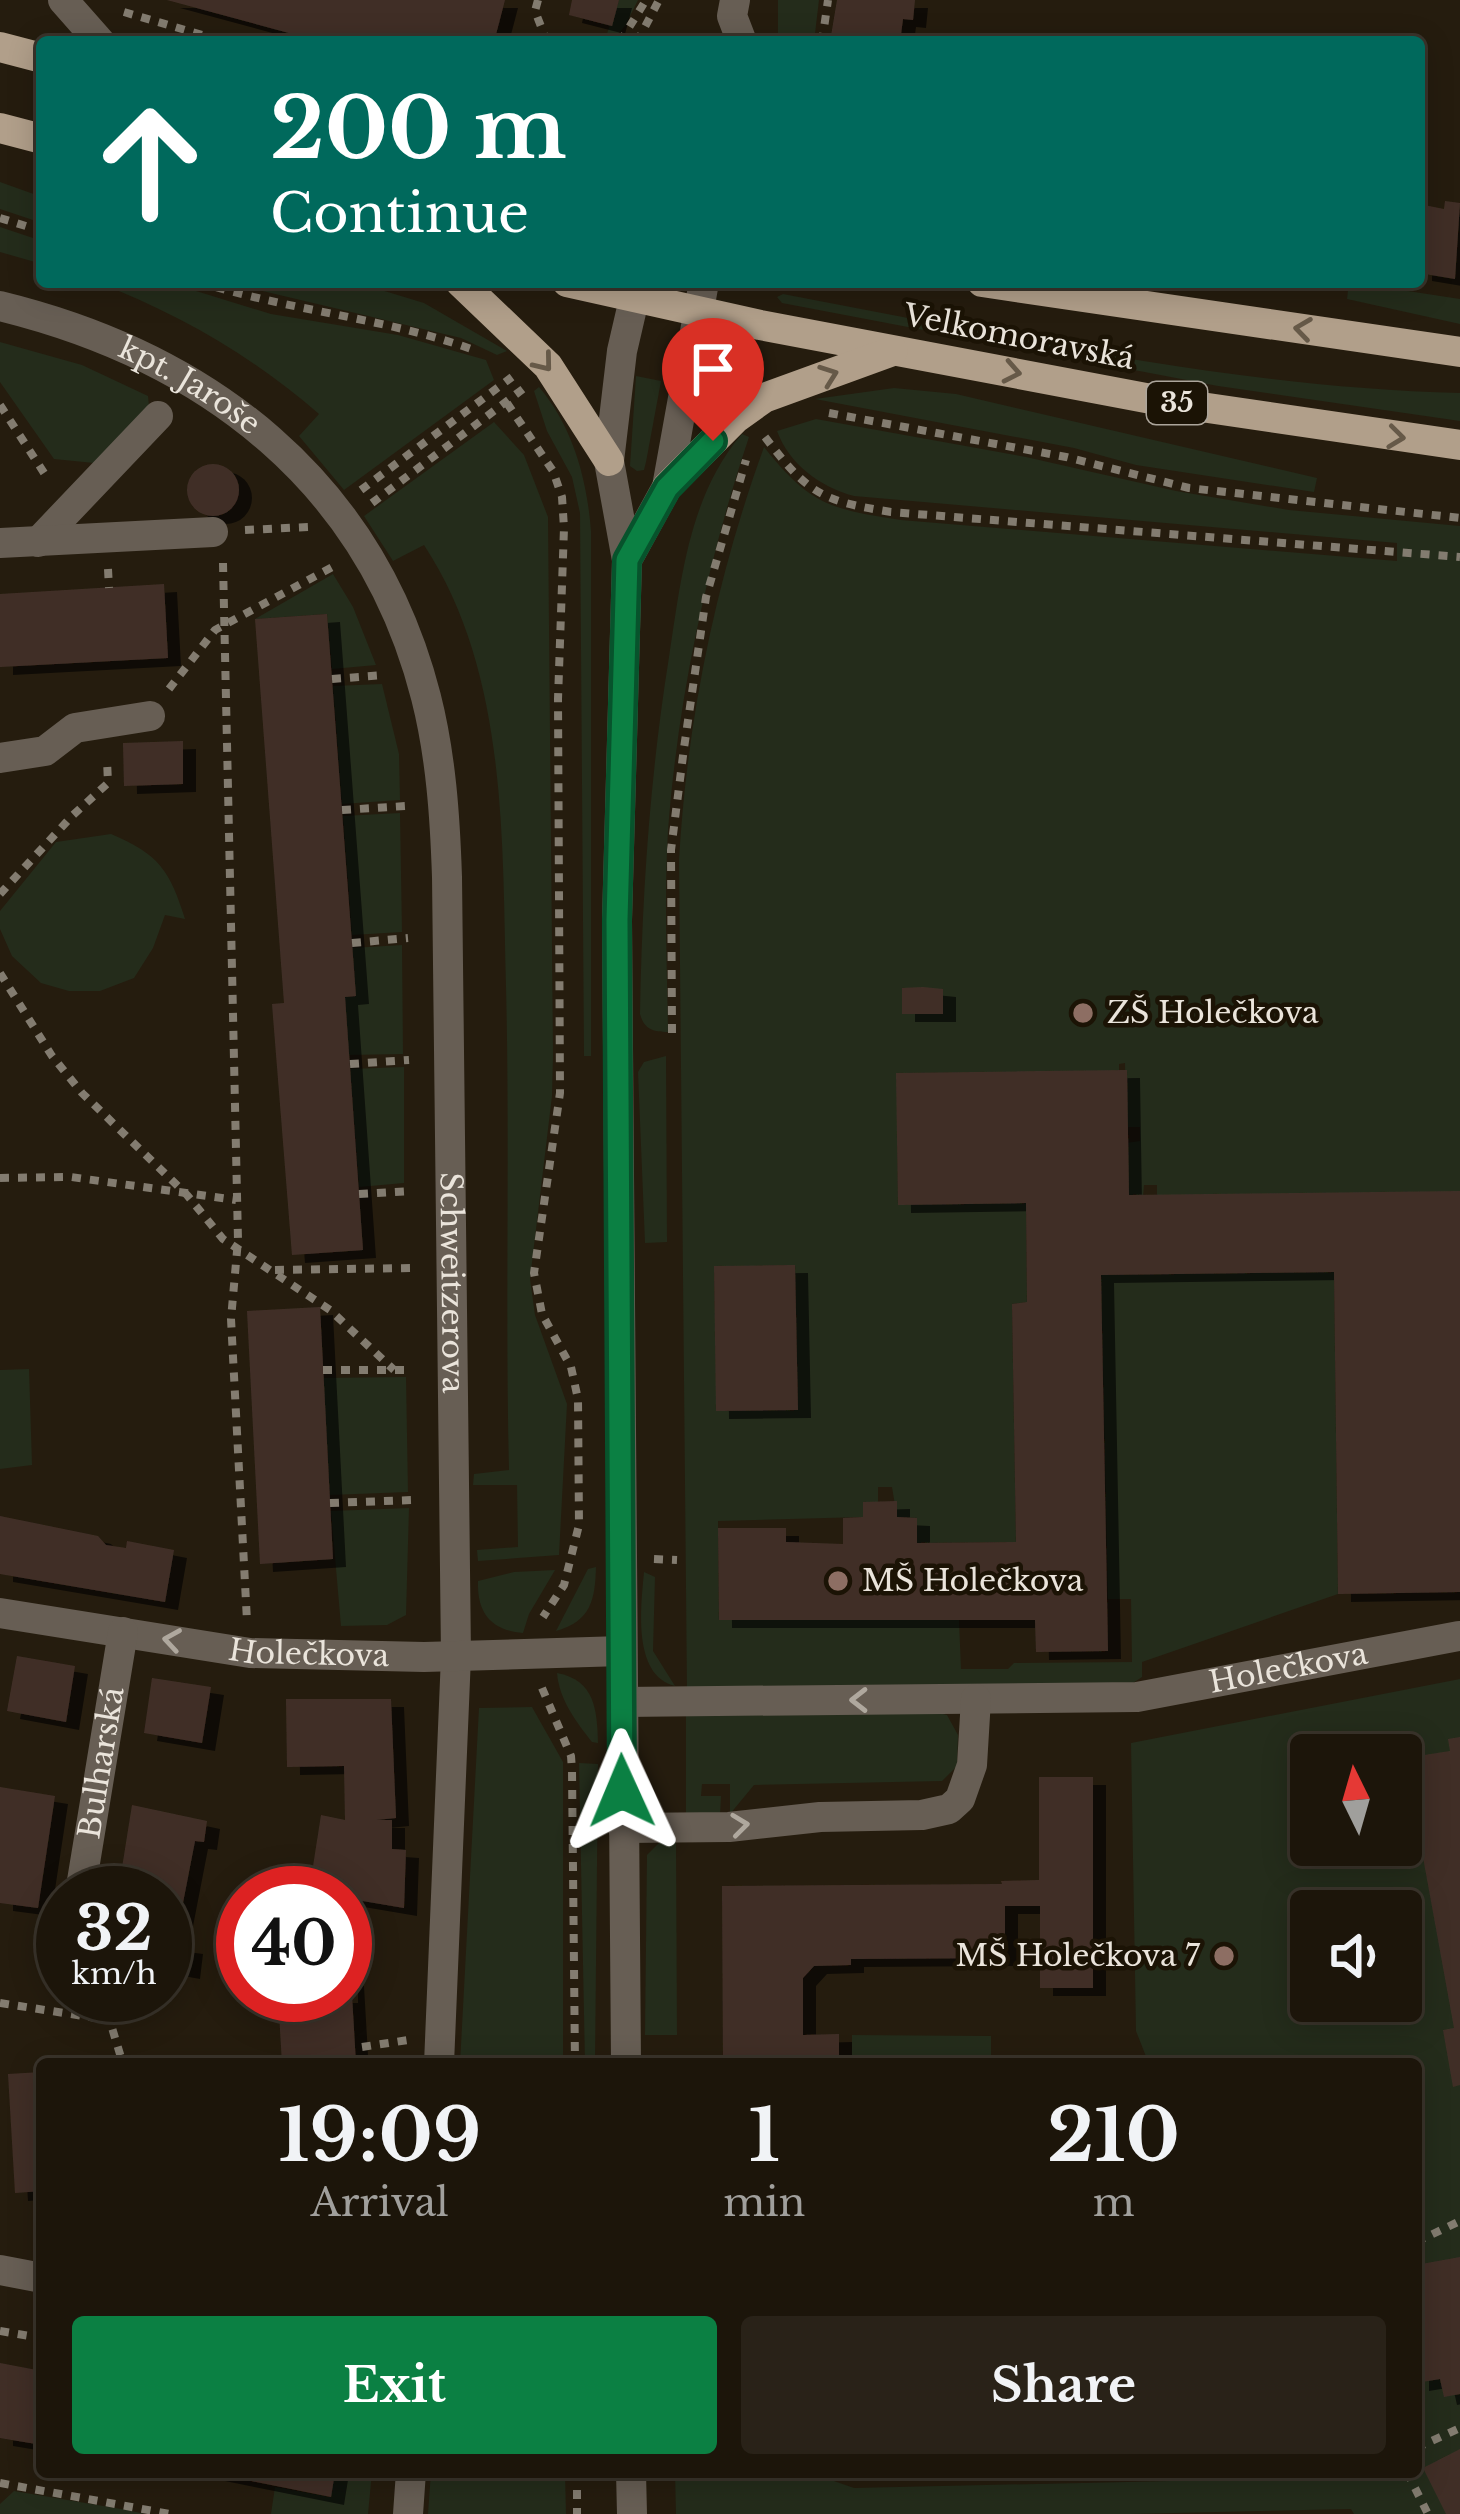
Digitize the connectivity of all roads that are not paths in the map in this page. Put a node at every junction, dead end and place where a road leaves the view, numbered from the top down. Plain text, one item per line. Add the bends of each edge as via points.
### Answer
1 (63, 0) edge
2 (95, 36) edge
3 (0, 47) edge
4 (36, 56) edge
5 (0, 128) edge
6 (36, 138) edge
7 (466, 288) edge
8 (1023, 288) edge
9 (637, 290) edge
10 (701, 297) edge
11 (0, 306) edge
12 (897, 350) junction
13 (1460, 352) edge
14 (158, 416) dead end
15 (1460, 445) edge
16 (610, 461) junction
17 (667, 488) junction
18 (352, 517) joint
19 (218, 532) road end
20 (38, 542) junction
21 (0, 543) edge
22 (627, 560) junction
23 (155, 705) road end
24 (0, 758) edge
25 (0, 1612) edge
26 (123, 1632) junction
27 (1459, 1636) edge
28 (622, 1651) junction
29 (456, 1656) junction
30 (976, 1699) junction
31 (622, 1702) junction
32 (623, 1828) junction
33 (84, 1866) edge
34 (440, 2058) edge
35 (626, 2058) edge
36 (0, 2270) edge
37 (36, 2277) edge
38 (411, 2478) edge
39 (631, 2478) edge
40 (408, 2514) edge
41 (632, 2514) edge

1 - 2 street
3 - 4 main road
5 - 6 main road
7 -> 16 main road via 548,366
13 -> 8 main road, Velkomoravská
9 - 10 main road, Velkomoravská / 35
9 - 16 street
10 - 12 main road, Velkomoravská / 35
10 - 17 street
11 - 18 street, kpt. Jaroše via 64,323 180,374 284,451
12 -> 15 main road, Velkomoravská / 35 via 1167,402
17 -> 12 main road via 764,398
14 - 20 street
16 - 22 street
17 - 22 street
18 - 29 street, Schweitzerova via 414,654 445,809
19 - 20 street
20 - 21 street
22 - 28 street via 617,920
23 - 24 street via 76,728 46,751
25 - 26 street, Holečkova
29 -> 26 street, Holečkova via 250,1653
26 - 33 street, Bulharská
27 - 30 street, Holečkova via 1137,1697
28 - 29 street, Holečkova
28 - 31 street
29 - 34 street, Schweitzerova
30 -> 31 street, Holečkova
32 -> 30 street via 949,1809 972,1765
31 - 32 street
32 - 35 street
36 - 37 street
38 - 40 street
39 - 41 street

